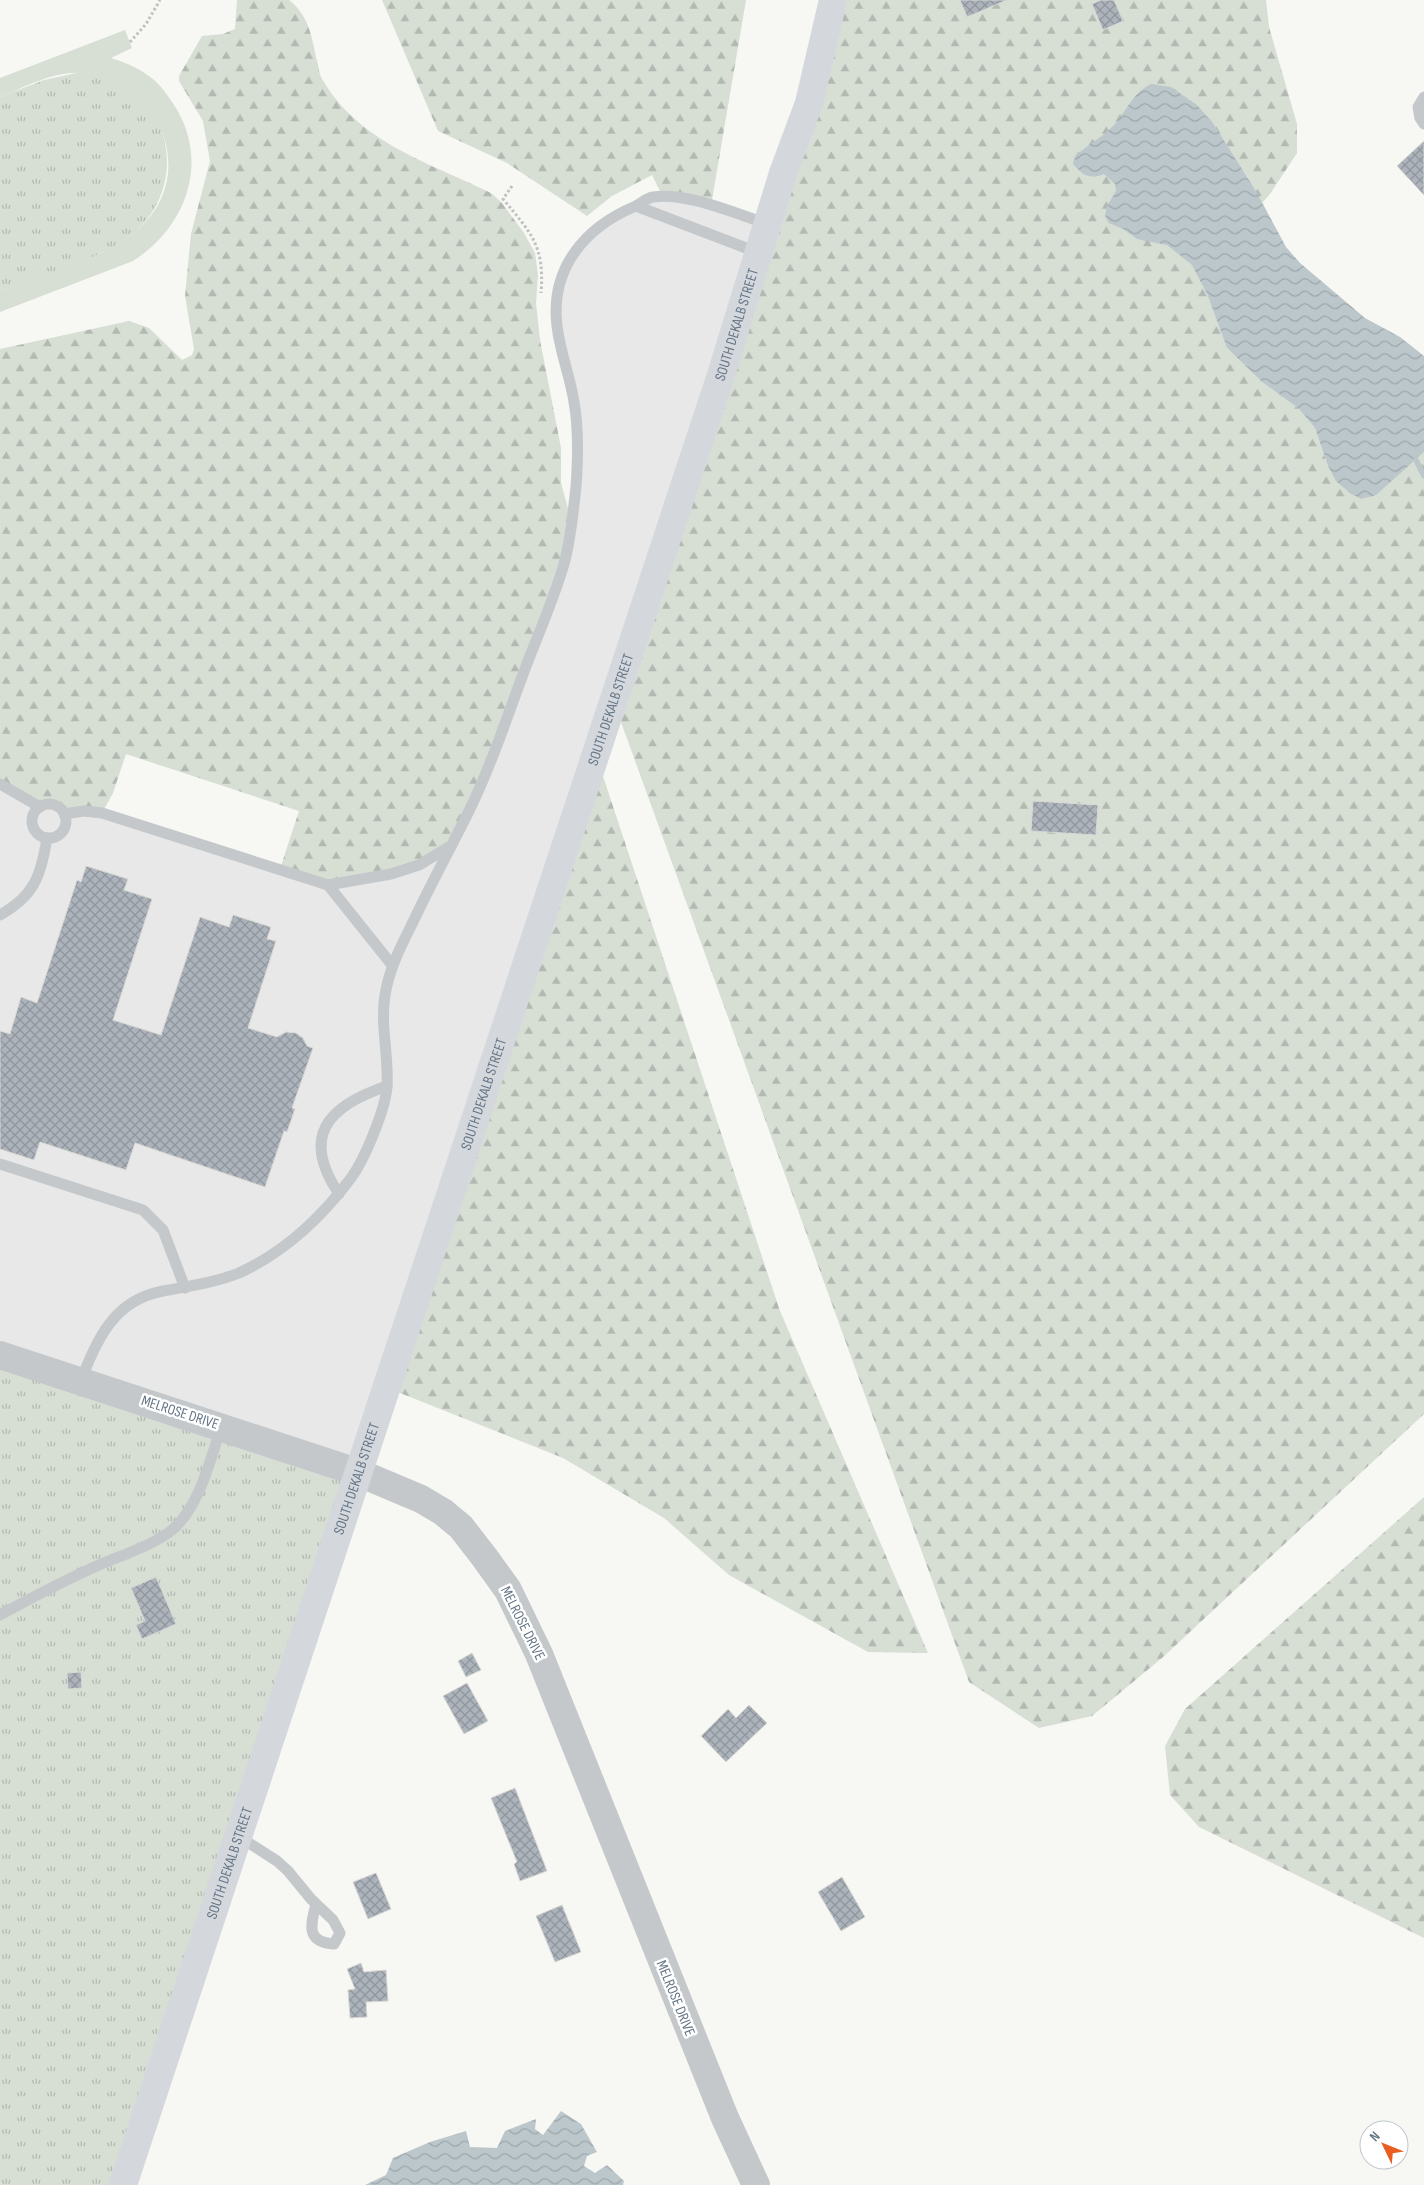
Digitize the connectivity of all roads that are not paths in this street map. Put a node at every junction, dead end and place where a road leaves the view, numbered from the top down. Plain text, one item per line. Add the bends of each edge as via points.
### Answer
1 (833, 0) edge
2 (1424, 97) edge
3 (1424, 124) edge
4 (636, 206) junction
5 (768, 224) junction
6 (759, 254) junction
7 (0, 784) edge
8 (40, 807) junction
9 (64, 814) junction
10 (47, 838) junction
11 (449, 847) junction
12 (328, 884) junction
13 (0, 915) edge
14 (392, 965) junction
15 (387, 1086) junction
16 (0, 1164) edge
17 (339, 1194) junction
18 (185, 1288) junction
19 (0, 1355) edge
20 (81, 1380) junction
21 (222, 1426) junction
22 (358, 1472) junction
23 (0, 1615) edge
24 (238, 1836) junction
25 (316, 1904) dead end
26 (123, 2185) edge
27 (756, 2185) edge

1 - 5 main road, SOUTH DEKALB STREET via 809,103
2 - 3 lane via 1418,107
4 - 5 lane via 651,197 676,198
4 - 6 lane
4 - 11 lane via 605,222 585,238 563,273 556,324 576,416 576,482 564,564 494,752 468,813
5 - 6 main road, SOUTH DEKALB STREET
6 - 22 main road, SOUTH DEKALB STREET
7 - 8 lane
8 - 9 lane via 56,806
8 - 10 lane via 32,823 38,834
9 - 10 lane via 62,832
9 - 12 lane via 102,813
10 - 13 lane via 43,863 28,896
11 - 12 lane via 418,865 391,874
11 - 14 lane
12 - 14 lane
14 - 15 lane via 383,1020
15 - 17 lane via 378,1122 355,1174
15 - 17 lane via 345,1104 330,1119 324,1132 321,1159
16 - 18 lane via 143,1210 163,1230
17 - 18 lane via 316,1221 282,1248 238,1273
18 - 20 lane via 145,1296 119,1312 98,1340
19 - 20 street, MELROSE DRIVE
20 - 21 street, MELROSE DRIVE
21 - 22 street, MELROSE DRIVE
21 - 23 lane via 203,1482 190,1507 172,1530 56,1584
22 - 24 main road, SOUTH DEKALB STREET
22 - 27 street, MELROSE DRIVE via 443,1512 461,1528 508,1590 539,1654 707,2074
24 - 25 lane via 283,1866
24 - 26 main road, SOUTH DEKALB STREET

